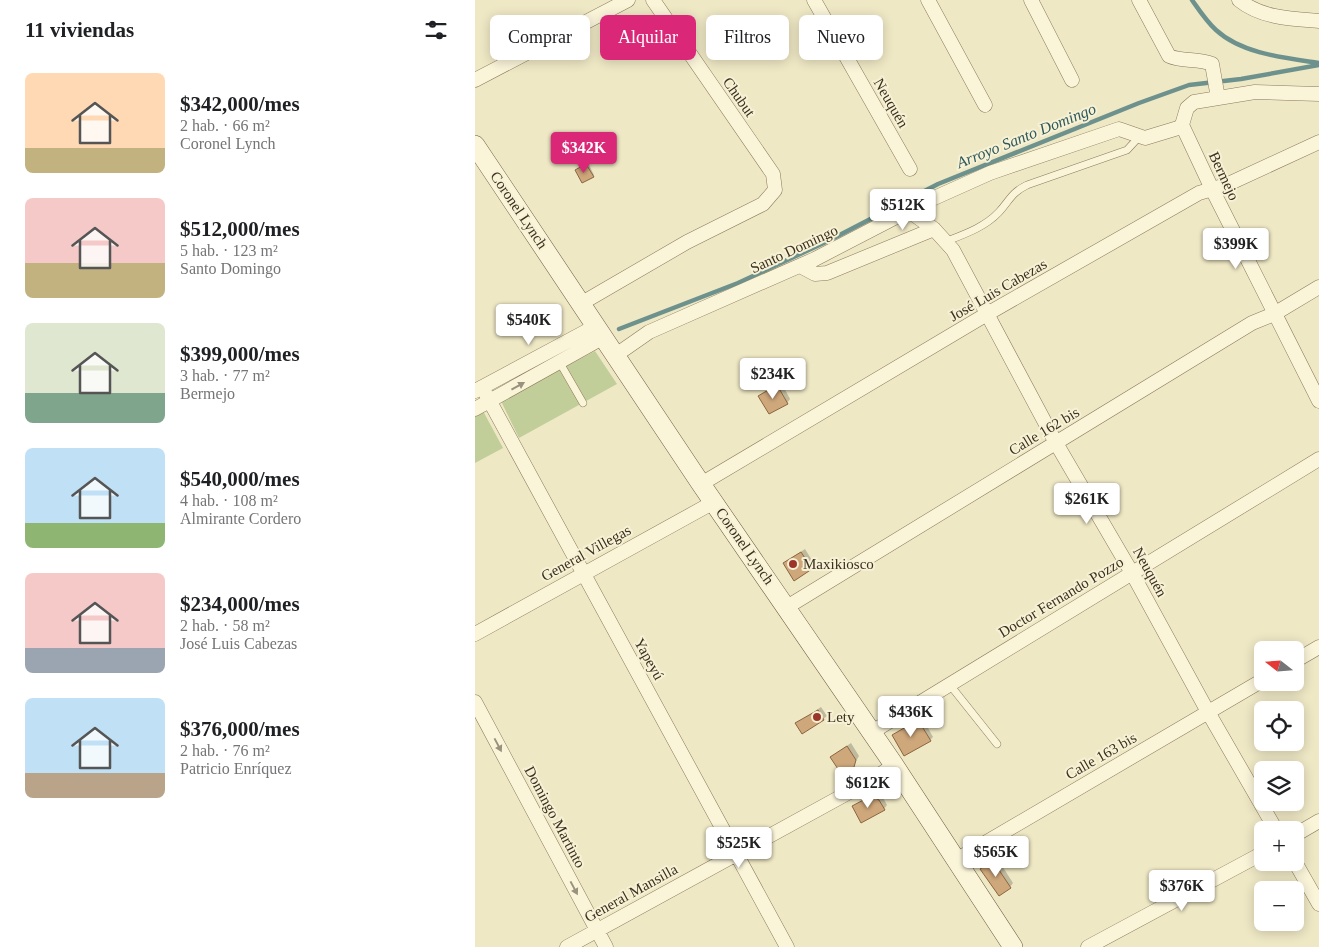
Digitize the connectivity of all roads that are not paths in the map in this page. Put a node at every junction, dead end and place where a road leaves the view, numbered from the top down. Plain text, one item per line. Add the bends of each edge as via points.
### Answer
1 (628, 0) edge
2 (653, 0) edge
3 (814, 0) edge
4 (928, 0) edge
5 (1031, 0) edge
6 (1139, 0) edge
7 (1239, 0) edge
8 (1319, 21) edge
9 (475, 80) edge
10 (1072, 80) dead end
11 (1319, 94) edge
12 (1217, 95) junction
13 (985, 105) dead end
14 (1183, 125) junction
15 (1139, 137) junction
16 (1319, 142) edge
17 (475, 145) edge
18 (910, 169) dead end
19 (1212, 189) junction
20 (909, 211) junction
21 (934, 228) junction
22 (947, 241) junction
23 (800, 266) junction
24 (1319, 287) edge
25 (582, 303) junction
26 (987, 314) junction
27 (1274, 314) junction
28 (600, 332) junction
29 (616, 355) junction
30 (560, 363) junction
31 (479, 389) edge
32 (489, 402) junction
33 (1319, 402) edge
34 (583, 403) dead end
35 (475, 409) edge
36 (1056, 443) junction
37 (1319, 459) edge
38 (701, 484) junction
39 (714, 502) junction
40 (583, 573) junction
41 (1132, 573) junction
42 (787, 607) junction
43 (475, 634) edge
44 (1319, 647) edge
45 (1304, 656) edge
46 (950, 685) junction
47 (1254, 685) edge
48 (475, 702) edge
49 (1208, 712) junction
50 (872, 732) junction
51 (997, 744) dead end
52 (894, 765) junction
53 (1271, 821) edge
54 (1319, 821) edge
55 (1304, 830) edge
56 (737, 854) junction
57 (1254, 858) edge
58 (956, 860) junction
59 (1300, 871) edge
60 (1319, 904) edge
61 (597, 930) junction
62 (567, 947) edge
63 (606, 947) edge
64 (787, 947) edge
65 (1013, 947) edge
66 (1088, 947) edge

1 - 9 street
2 - 25 street, Chubut via 773,174 775,190 763,204 687,242
3 - 18 street, Neuquén
4 - 13 street
5 - 10 street
6 - 12 street via 1169,56 1212,64
7 - 8 street via 1260,12
11 - 12 street via 1255,92
12 - 14 street via 1194,102 1187,108
14 - 15 street, Santo Domingo via 1145,138
14 - 19 street, Bermejo
15 - 20 street, Santo Domingo via 1119,129 989,173
15 - 22 lane via 1127,150 1027,184 1014,192 989,221
16 - 19 street, José Luis Cabezas
17 - 25 street, Coronel Lynch
19 - 26 street, José Luis Cabezas
19 - 27 street, Bermejo
20 - 21 street, Neuquén
20 - 23 street, Santo Domingo
21 - 22 street, Neuquén
21 - 23 street via 827,273 815,274
22 - 26 street, Neuquén
23 - 29 street, Santo Domingo via 649,332
24 - 27 street, Calle 162 bis
25 - 28 street, Coronel Lynch
26 - 36 street, Neuquén
26 - 38 street, José Luis Cabezas
27 - 33 street, Bermejo
27 - 36 street, Calle 162 bis via 1252,323
28 - 29 street, Coronel Lynch
28 - 30 street
28 - 31 street
29 - 38 street, Coronel Lynch
32 -> 30 street
30 - 34 lane
31 - 32 street, Yapeyú
32 - 35 street
32 - 40 street, Yapeyú
36 - 41 street, Neuquén
36 - 42 street, Calle 162 bis
37 - 41 street, Doctor Fernando Pozzo
38 - 39 street, Coronel Lynch
39 - 40 street, General Villegas
39 - 42 street, Coronel Lynch
40 - 43 street, General Villegas
40 - 56 street, Yapeyú
41 - 46 street, Doctor Fernando Pozzo
41 - 49 street, Neuquén
42 - 50 street, Coronel Lynch
44 - 45 street
46 - 50 street, Doctor Fernando Pozzo
46 - 51 lane
47 - 49 street, Calle 163 bis
48 -> 61 street, Domingo Martinto
49 - 53 street, Neuquén
49 - 58 street, Calle 163 bis
50 - 52 street, Coronel Lynch
52 - 56 street, General Mansilla
52 - 58 street, Coronel Lynch
54 - 55 street
56 - 61 street, General Mansilla
56 - 64 street, Yapeyú
57 - 66 street
58 - 65 street, Coronel Lynch
59 - 60 street
61 - 62 street, General Mansilla
61 - 63 street, Domingo Martinto

